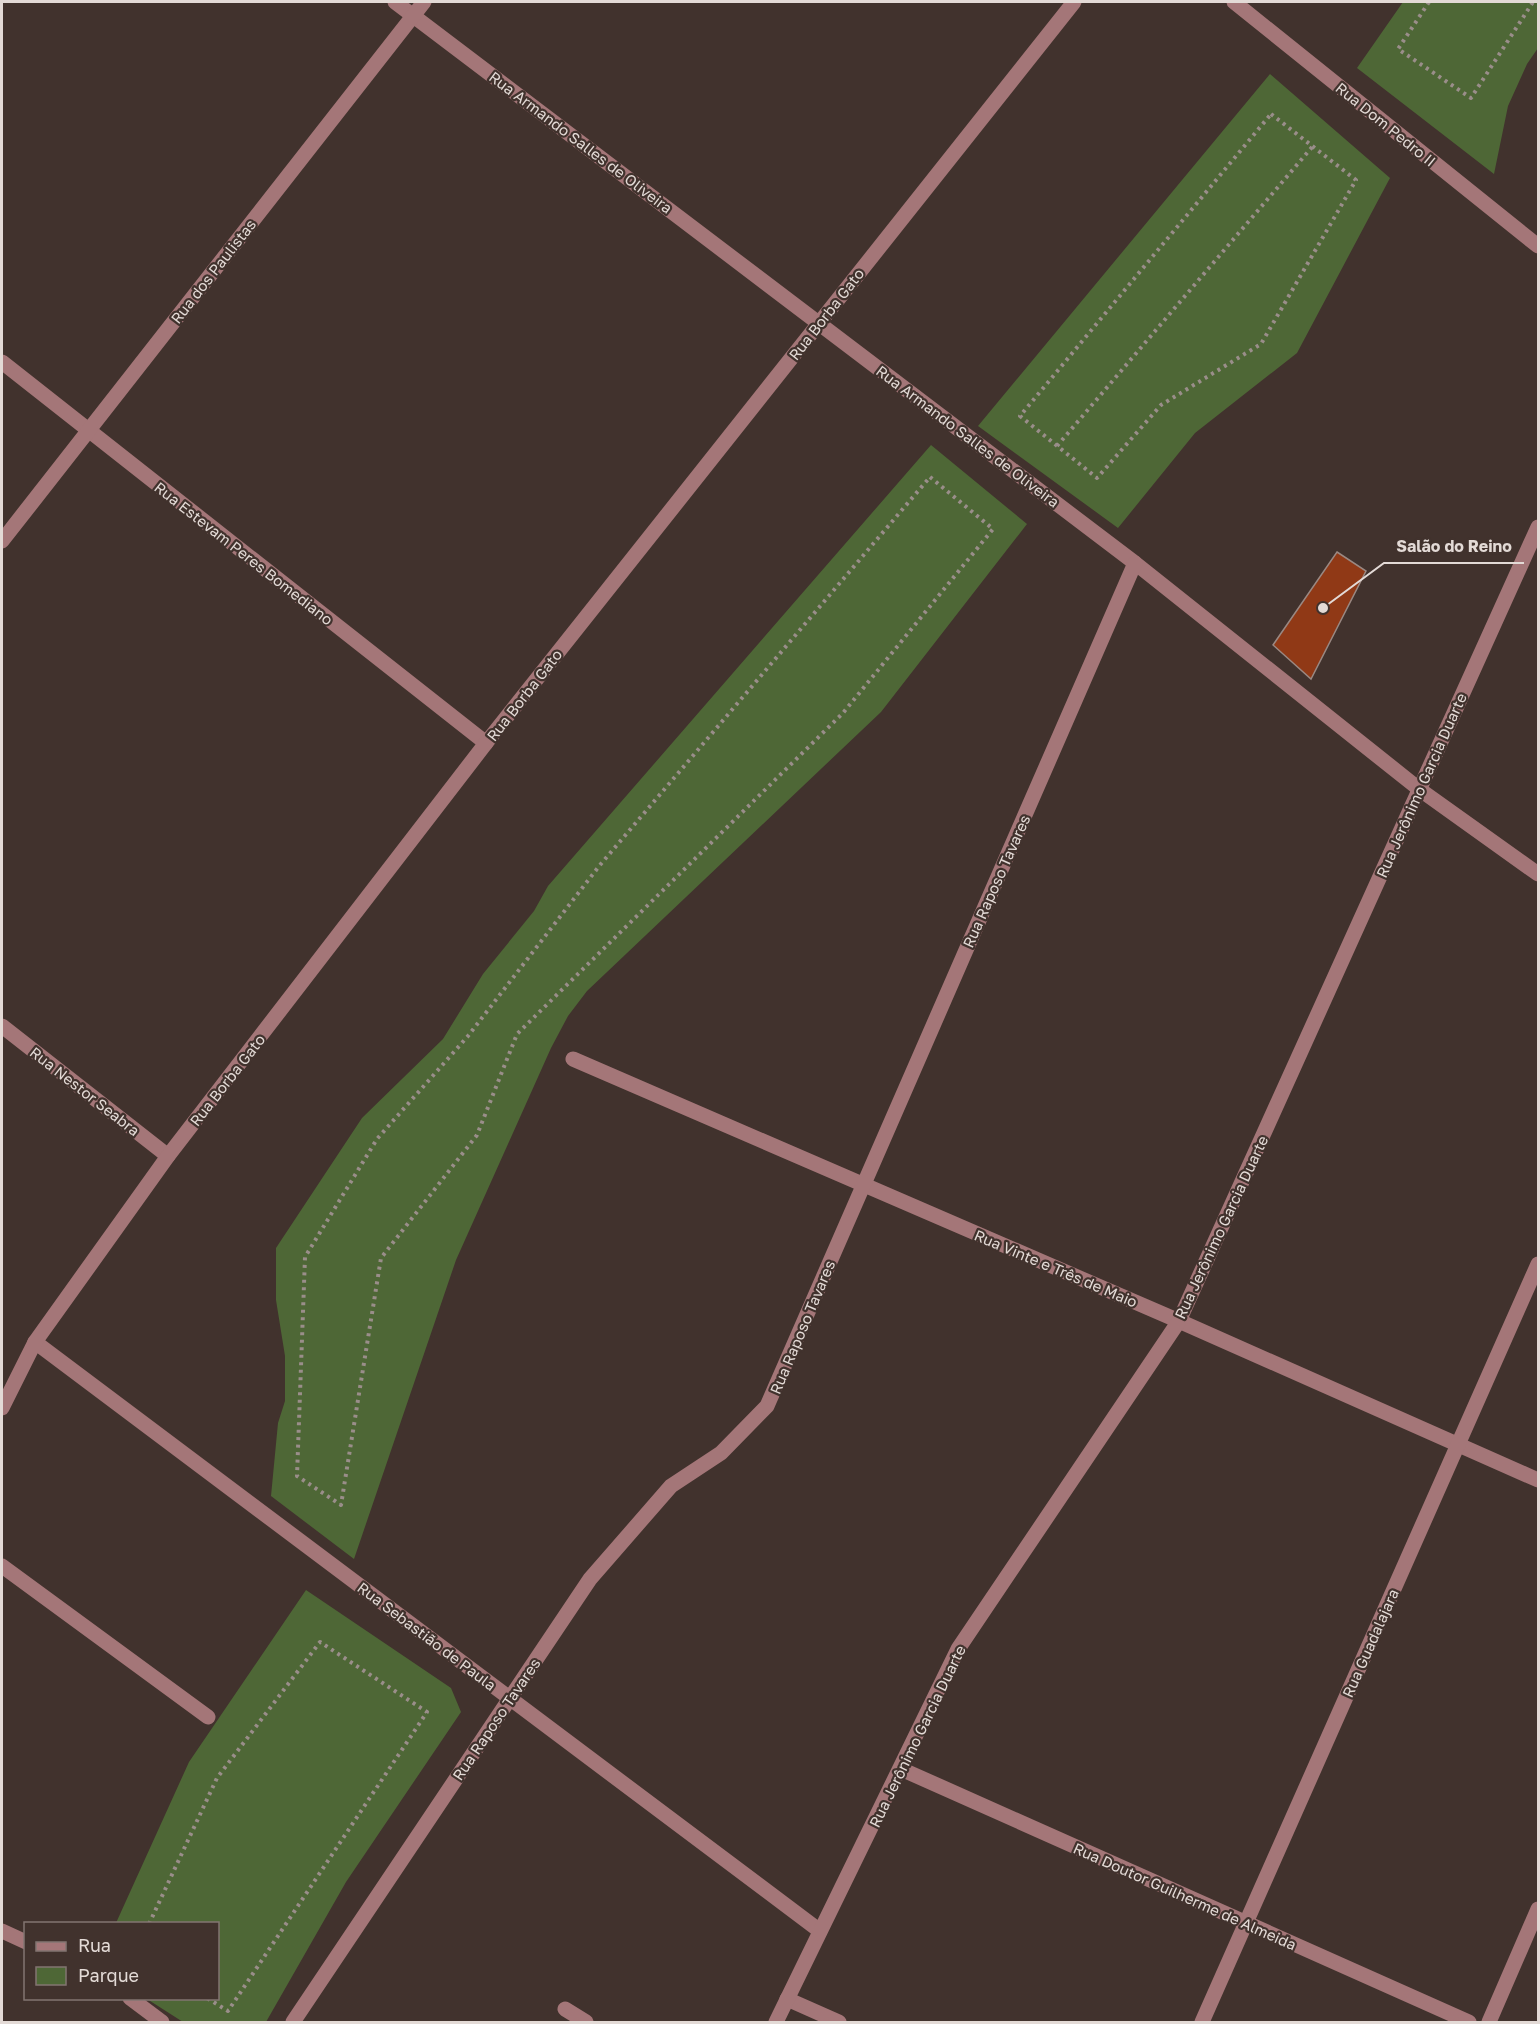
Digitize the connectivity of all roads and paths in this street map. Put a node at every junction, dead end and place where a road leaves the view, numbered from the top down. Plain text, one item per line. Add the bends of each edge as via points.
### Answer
1 (395, 2) edge
2 (424, 2) edge
3 (1074, 2) edge
4 (1234, 2) edge
5 (1430, 2) edge
6 (1533, 2) edge
7 (413, 15) junction
8 (1313, 146) junction
9 (1539, 246) edge
10 (819, 323) junction
11 (2, 362) edge
12 (88, 430) junction
13 (1057, 446) junction
14 (1539, 527) edge
15 (993, 529) joint
16 (2, 540) edge
17 (1135, 563) junction
18 (486, 743) junction
19 (1419, 789) junction
20 (1539, 874) edge
21 (2, 1026) edge
22 (573, 1059) dead end
23 (168, 1156) junction
24 (864, 1184) junction
25 (1539, 1264) edge
26 (1179, 1321) junction
27 (34, 1342) junction
28 (2, 1408) edge
29 (1458, 1445) junction
30 (1539, 1480) edge
31 (2, 1566) edge
32 (510, 1698) junction
33 (208, 1717) dead end
34 (901, 1769) junction
35 (1539, 1909) edge
36 (149, 1922) edge
37 (1246, 1923) junction
38 (2, 1931) edge
39 (820, 1931) junction
40 (24, 1941) edge
41 (787, 1999) junction
42 (133, 2000) edge
43 (210, 2000) edge
44 (565, 2009) dead end
45 (162, 2022) edge
46 (292, 2022) edge
47 (586, 2022) edge
48 (776, 2022) edge
49 (839, 2022) edge
50 (1202, 2022) edge
51 (1469, 2022) edge
52 (1489, 2022) edge

1 - 7 street, Rua Armando Salles de Oliveira
2 - 7 street, Rua dos Paulistas
3 - 10 street, Rua Borba Gato
4 - 9 street, Rua Dom Pedro II
5 - 6 path via 1398,49 1471,98
7 - 10 street, Rua Armando Salles de Oliveira
7 - 12 street, Rua dos Paulistas
8 - 13 path
8 - 13 path via 1271,114 1020,416
8 - 13 path via 1356,180 1261,344 1161,405 1097,478
10 - 17 street, Rua Armando Salles de Oliveira
10 - 18 street, Rua Borba Gato
11 - 12 street, Rua Estevam Peres Bomediano
12 - 16 street, Rua dos Paulistas
12 - 18 street, Rua Estevam Peres Bomediano
14 - 19 street, Rua Jerônimo Garcia Duarte
15 - 15 path via 930,477 600,865 468,1036 377,1139 305,1257 297,1476 341,1505 381,1258 477,1135 517,1034 843,713
17 - 19 street, Rua Armando Salles de Oliveira
17 - 24 street, Rua Raposo Tavares
18 - 23 street, Rua Borba Gato
19 - 20 street, Rua Armando Salles de Oliveira
19 - 26 street, Rua Jerônimo Garcia Duarte
21 - 23 street, Rua Nestor Seabra
22 - 24 street, Rua Vinte e Três de Maio
23 - 27 street, Rua Borba Gato
24 - 26 street, Rua Vinte e Três de Maio
24 - 32 street, Rua Raposo Tavares via 767,1406 721,1453 671,1486 590,1580
25 - 29 street, Rua Guadalajara
26 - 29 street, Rua Vinte e Três de Maio
26 - 34 street, Rua Jerônimo Garcia Duarte via 958,1649
27 - 28 street, Rua Borba Gato
27 - 32 street, Rua Sebastião de Paula
29 - 30 street, Rua Vinte e Três de Maio
29 - 37 street, Rua Guadalajara
31 - 33 street
32 - 39 street, Rua Sebastião de Paula
32 - 46 street, Rua Raposo Tavares
34 - 37 street, Rua Doutor Guilherme de Almeida
34 - 39 street, Rua Jerônimo Garcia Duarte
35 - 52 street
36 - 43 path via 217,1778 320,1642 427,1712 228,2011
37 - 50 street, Rua Guadalajara
37 - 51 street, Rua Doutor Guilherme de Almeida
38 - 40 street
39 - 41 street, Rua Jerônimo Garcia Duarte
41 - 48 street, Rua Jerônimo Garcia Duarte
41 - 49 street
42 - 45 street
44 - 47 street

